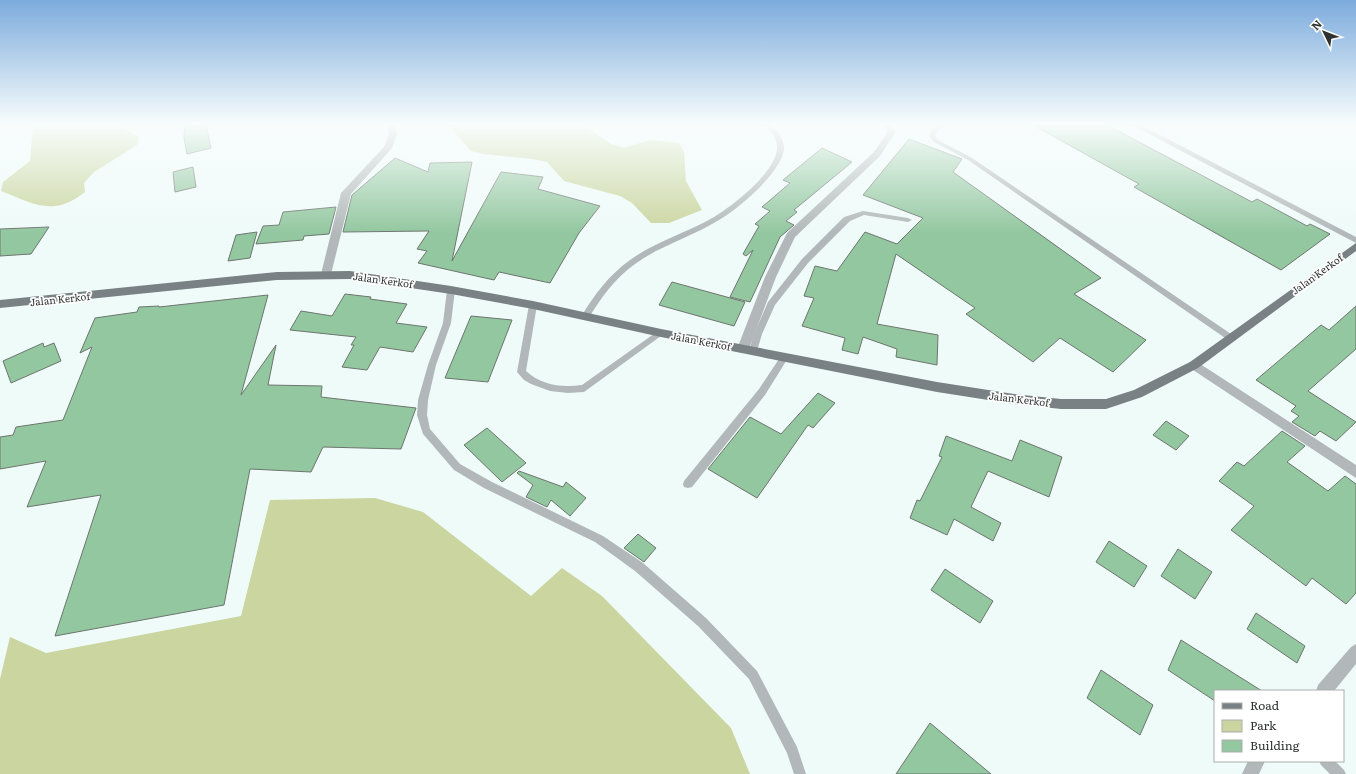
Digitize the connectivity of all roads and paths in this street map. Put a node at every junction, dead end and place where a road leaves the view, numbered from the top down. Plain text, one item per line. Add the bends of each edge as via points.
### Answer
1 (376, 161) edge
2 (775, 161) edge
3 (869, 161) edge
4 (973, 161) edge
5 (1204, 161) edge
6 (908, 220) dead end
7 (1356, 240) edge
8 (1356, 246) edge
9 (326, 274) junction
10 (451, 290) junction
11 (0, 304) edge
12 (533, 305) junction
13 (586, 317) junction
14 (661, 333) junction
15 (1231, 338) junction
16 (748, 350) junction
17 (784, 358) junction
18 (1194, 365) junction
19 (1356, 472) edge
20 (688, 484) dead end
21 (1356, 652) edge
22 (1325, 690) edge
23 (1256, 762) edge
24 (1326, 762) edge
25 (800, 774) edge
26 (1250, 774) edge
27 (1340, 774) edge

1 - 9 street via 346,193
2 - 13 lane via 754,188 717,218 648,252 618,272
3 - 16 street via 791,235 762,296
4 - 15 lane
5 - 7 lane
6 - 16 lane via 863,213 847,219 805,261 771,304
8 - 15 main road, Jalan Kerkof
9 - 10 main road, Jalan Kerkof via 350,275
9 - 11 main road, Jalan Kerkof via 277,276
10 - 12 main road, Jalan Kerkof
10 - 25 lane via 447,324 423,400 422,415 426,431 457,467 500,492 599,540 639,567 702,622 753,675 793,752
12 - 13 main road, Jalan Kerkof
12 - 14 lane via 521,372 526,378 552,388 571,391 584,388
13 - 14 main road, Jalan Kerkof
14 - 16 main road, Jalan Kerkof
15 - 18 main road, Jalan Kerkof
16 - 17 main road, Jalan Kerkof
17 - 18 main road, Jalan Kerkof via 937,387 1061,404 1106,404 1138,394
17 - 20 lane via 762,392
18 - 19 street
21 - 22 street
23 - 26 street
24 - 27 lane

